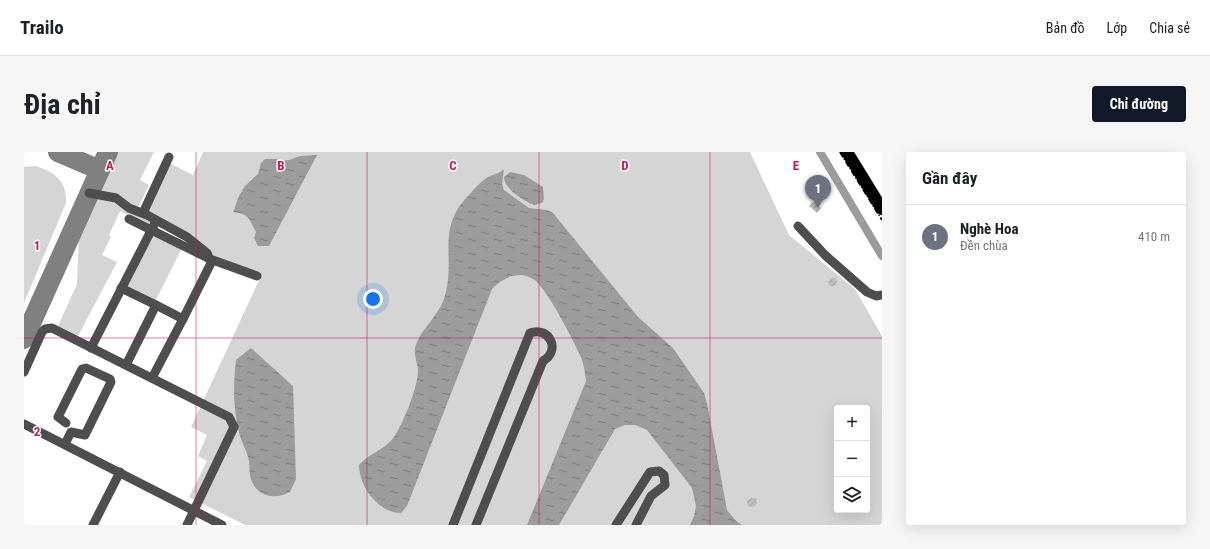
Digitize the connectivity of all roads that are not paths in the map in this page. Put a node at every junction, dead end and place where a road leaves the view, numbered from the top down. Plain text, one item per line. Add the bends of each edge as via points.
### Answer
1 (848, 152) edge
2 (169, 157) dead end
3 (89, 193) dead end
4 (882, 209) edge
5 (142, 213) junction
6 (129, 218) dead end
7 (156, 220) junction
8 (798, 226) dead end
9 (151, 230) junction
10 (210, 259) junction
11 (257, 276) dead end
12 (121, 288) junction
13 (882, 295) edge
14 (156, 305) junction
15 (183, 319) junction
16 (91, 348) junction
17 (126, 365) junction
18 (24, 372) edge
19 (152, 378) junction
20 (66, 423) dead end
21 (24, 424) edge
22 (65, 444) junction
23 (120, 472) junction
24 (194, 511) junction
25 (93, 525) edge
26 (187, 525) edge
27 (222, 525) edge
28 (453, 525) edge
29 (476, 525) edge
30 (616, 525) edge
31 (636, 525) edge

1 - 4 highway
2 - 5 lane
3 - 5 lane via 116,198 129,208
5 - 7 lane
6 - 9 lane
7 - 9 lane
7 - 10 lane via 195,243
8 - 13 lane via 825,255 867,292 876,296
9 - 10 lane
9 - 12 lane
10 - 11 lane
10 - 15 lane via 211,263
12 - 14 lane
12 - 16 lane
14 - 15 lane
14 - 17 lane
15 - 19 lane
16 - 17 lane
16 - 18 lane via 52,328 45,329
17 - 19 lane
19 - 24 lane via 224,414 234,427
20 - 22 lane via 58,417 82,369 86,368 110,379 111,382 85,434 71,432
21 - 22 lane
22 - 23 lane
23 - 24 lane
23 - 25 lane
24 - 26 lane
24 - 27 lane
28 - 29 lane via 530,334 545,333 552,340 552,350 542,361
30 - 31 lane via 650,472 659,471 666,478 665,485 651,496

